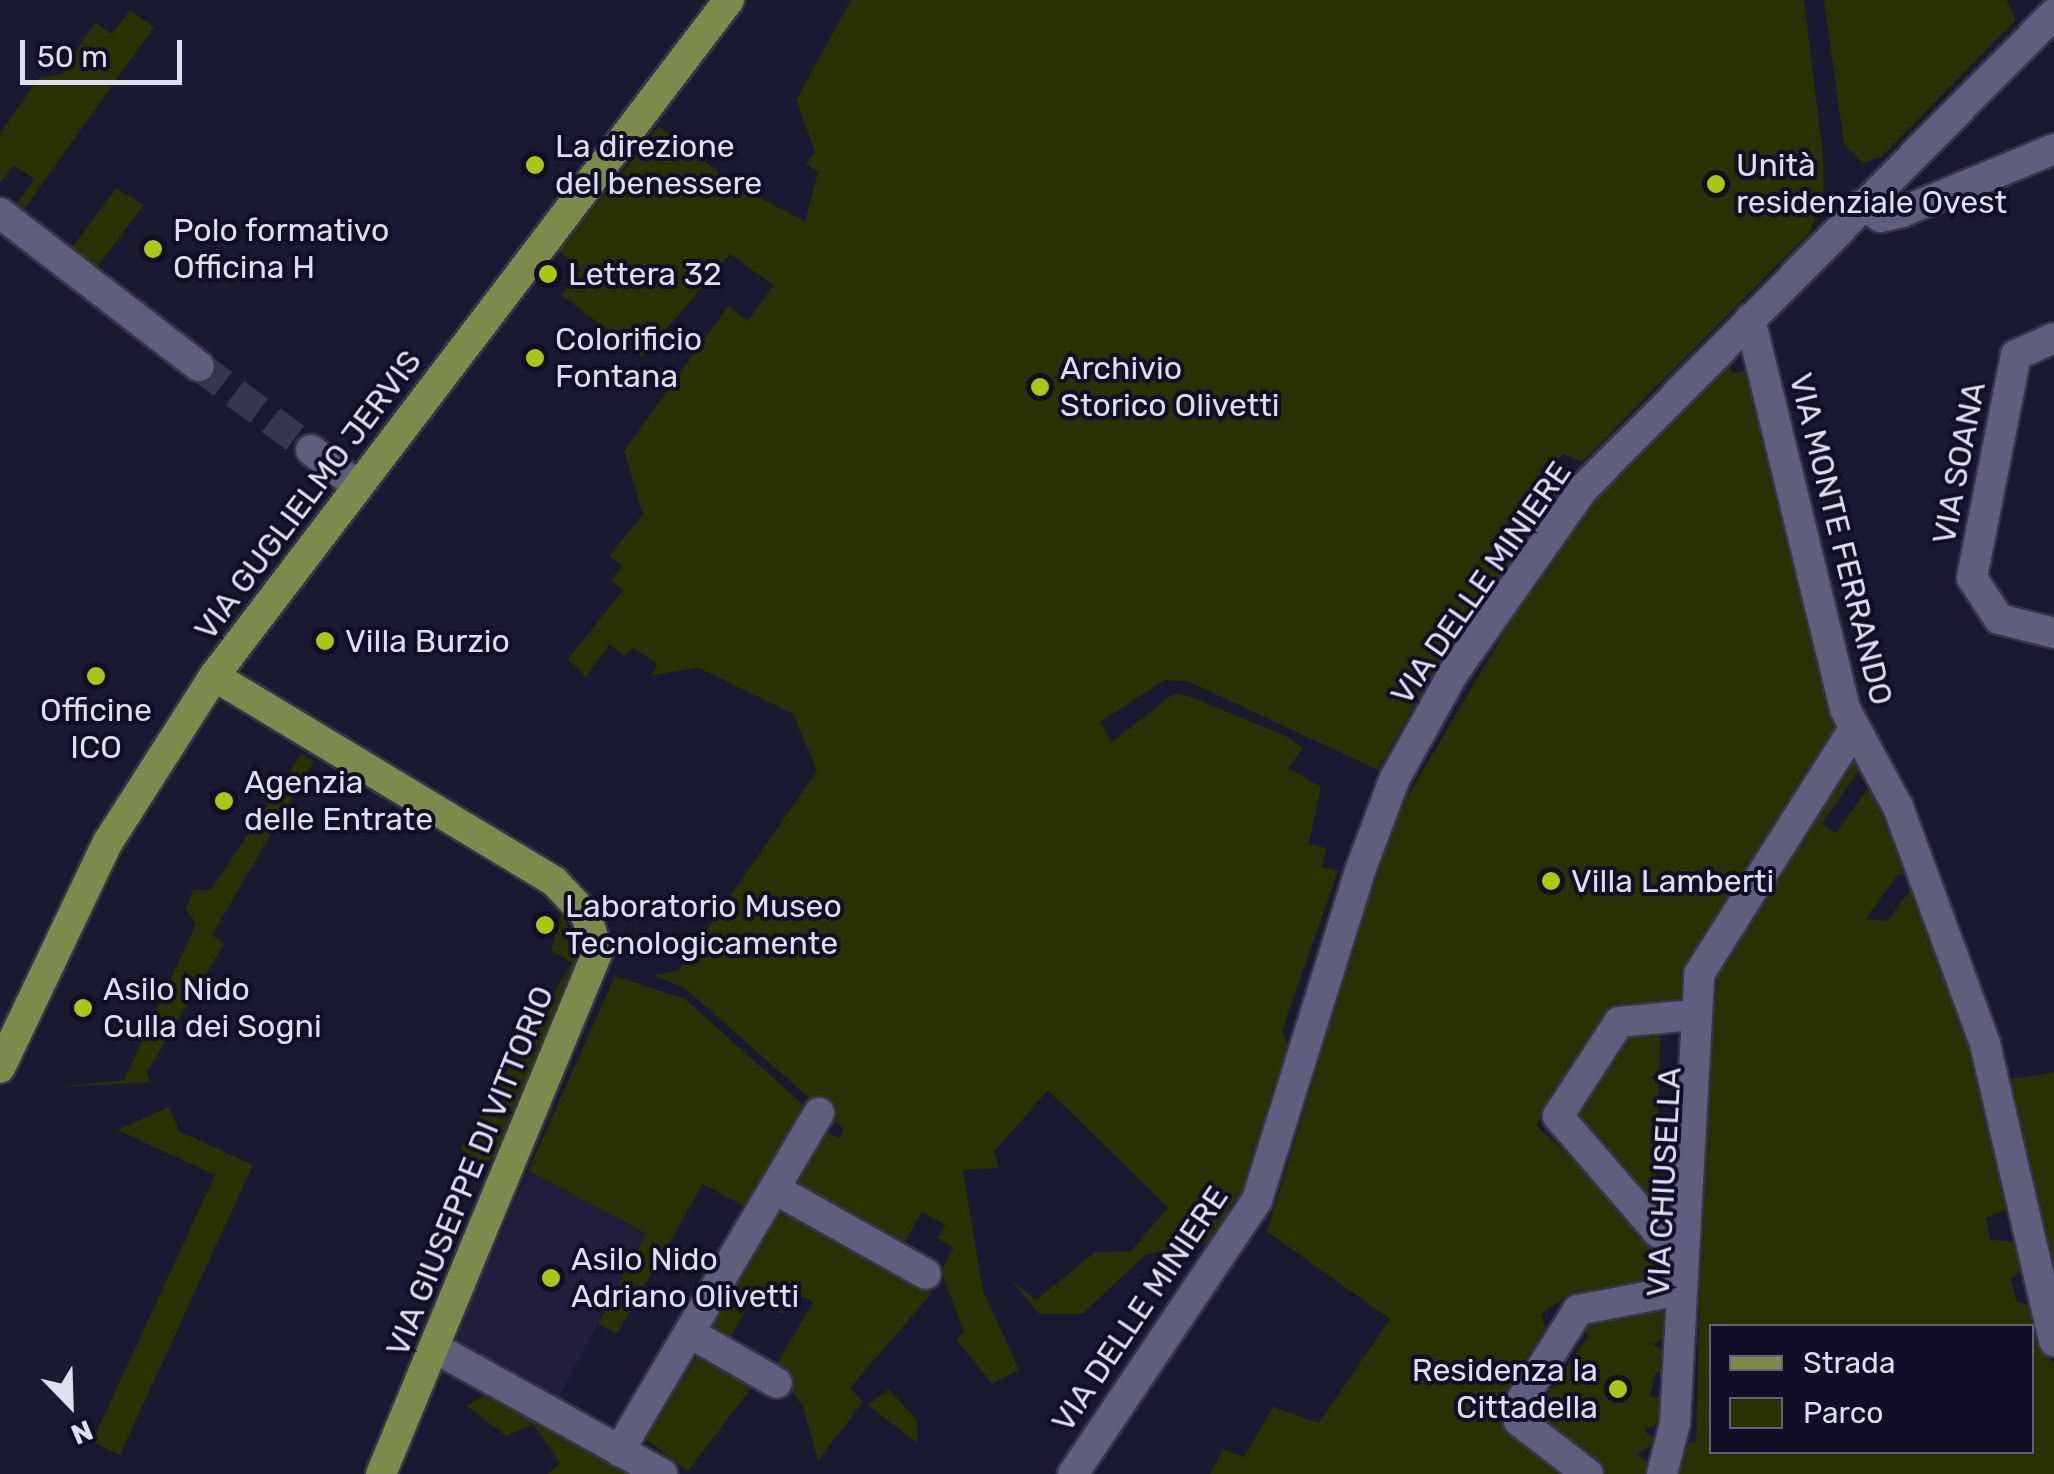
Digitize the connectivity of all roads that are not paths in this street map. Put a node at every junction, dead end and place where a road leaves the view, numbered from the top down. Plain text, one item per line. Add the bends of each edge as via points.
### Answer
1 (729, 0) edge
2 (2054, 14) edge
3 (2054, 149) edge
4 (2054, 163) edge
5 (1980, 174) junction
6 (1862, 205) junction
7 (0, 213) edge
8 (1750, 319) junction
9 (2054, 338) edge
10 (199, 366) tunnel mouth
11 (311, 450) tunnel mouth
12 (358, 486) junction
13 (2054, 634) edge
14 (214, 676) junction
15 (1853, 730) junction
16 (1709, 952) junction
17 (1694, 1015) junction
18 (0, 1068) edge
19 (819, 1114) dead end
20 (775, 1189) junction
21 (1683, 1246) junction
22 (926, 1274) dead end
23 (1681, 1290) junction
24 (690, 1333) junction
25 (2054, 1341) edge
26 (435, 1348) junction
27 (778, 1383) dead end
28 (1688, 1414) dead end
29 (619, 1450) junction
30 (381, 1474) edge
31 (662, 1474) edge
32 (1073, 1474) edge
33 (1588, 1474) edge
34 (1662, 1474) edge

1 - 12 main road, VIA GUGLIELMO JERVIS
2 - 6 street, VIA DELLE MINIERE
3 - 5 street
4 - 5 street via 2015,180
5 - 6 street via 1902,212 1880,217
6 - 8 street, VIA DELLE MINIERE
7 - 10 street
8 - 15 street, VIA MONTE FERRANDO
8 - 32 street, VIA DELLE MINIERE via 1582,489 1454,672 1371,840 1257,1200
9 - 13 street, VIA SOANA via 2016,355 1972,578 1999,619
11 - 12 street
12 - 14 main road, VIA GUGLIELMO JERVIS
14 - 18 main road, VIA GUGLIELMO JERVIS via 108,842
14 - 26 main road, VIA GIUSEPPE DI VITTORIO via 554,880 586,915 598,951
15 - 16 street, VIA CHIUSELLA
15 - 25 street, VIA MONTE FERRANDO via 1898,807 1985,1044
16 - 17 street, VIA CHIUSELLA
16 - 28 street, VIA CHIUSELLA
17 - 21 street, VIA CHIUSELLA
17 - 21 street, VIA CHIUSELLA via 1619,1022 1558,1116 1658,1232
19 - 20 street
20 - 22 street
20 - 24 street
21 - 23 street, VIA CHIUSELLA
23 - 33 street, VIA CHIUSELLA via 1578,1310 1516,1409 1519,1422
23 - 34 street, VIA CHIUSELLA via 1675,1423
24 - 27 street
24 - 29 street
26 - 29 street
26 - 30 main road, VIA GIUSEPPE DI VITTORIO
29 - 31 street

